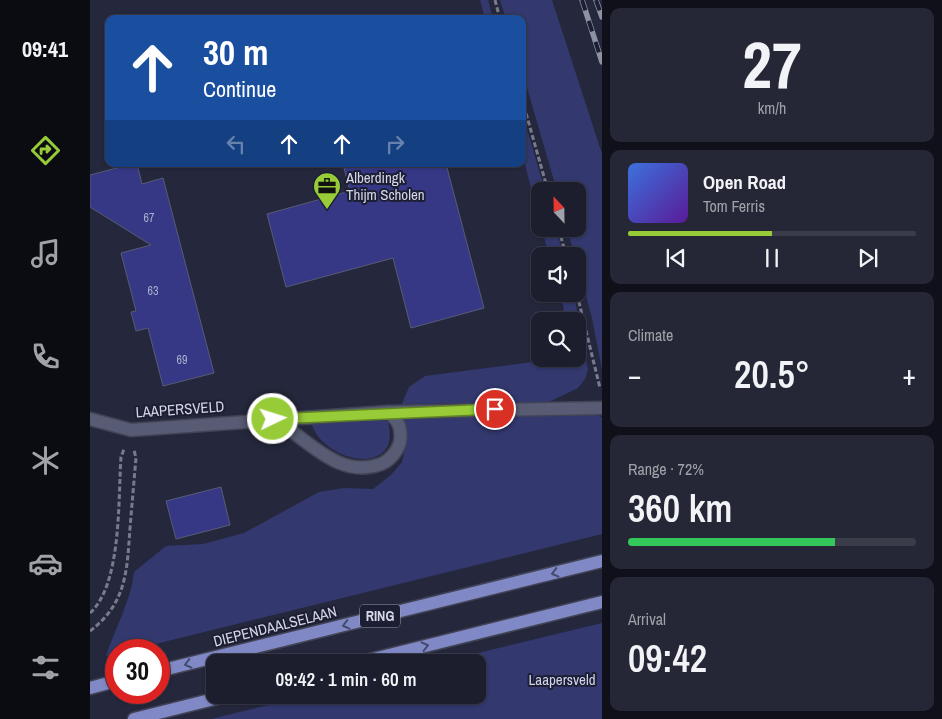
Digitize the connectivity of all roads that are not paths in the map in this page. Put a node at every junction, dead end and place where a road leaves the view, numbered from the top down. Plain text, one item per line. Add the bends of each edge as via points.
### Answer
1 (602, 408) edge
2 (388, 412) junction
3 (273, 419) junction
4 (90, 420) edge
5 (602, 561) edge
6 (602, 602) edge
7 (393, 654) edge
8 (170, 668) edge
9 (105, 685) edge
10 (90, 688) edge
11 (206, 701) edge
12 (134, 719) edge

1 - 2 street, LAAPERSVELD
2 - 3 street, LAAPERSVELD
2 - 3 street via 397,419 401,430 399,445 388,461 373,467 352,468 312,448 290,428
3 - 4 street, LAAPERSVELD via 131,430
5 -> 8 main road, DIEPENDAALSELAAN / RING
7 -> 6 main road
9 - 10 main road
11 - 12 main road

